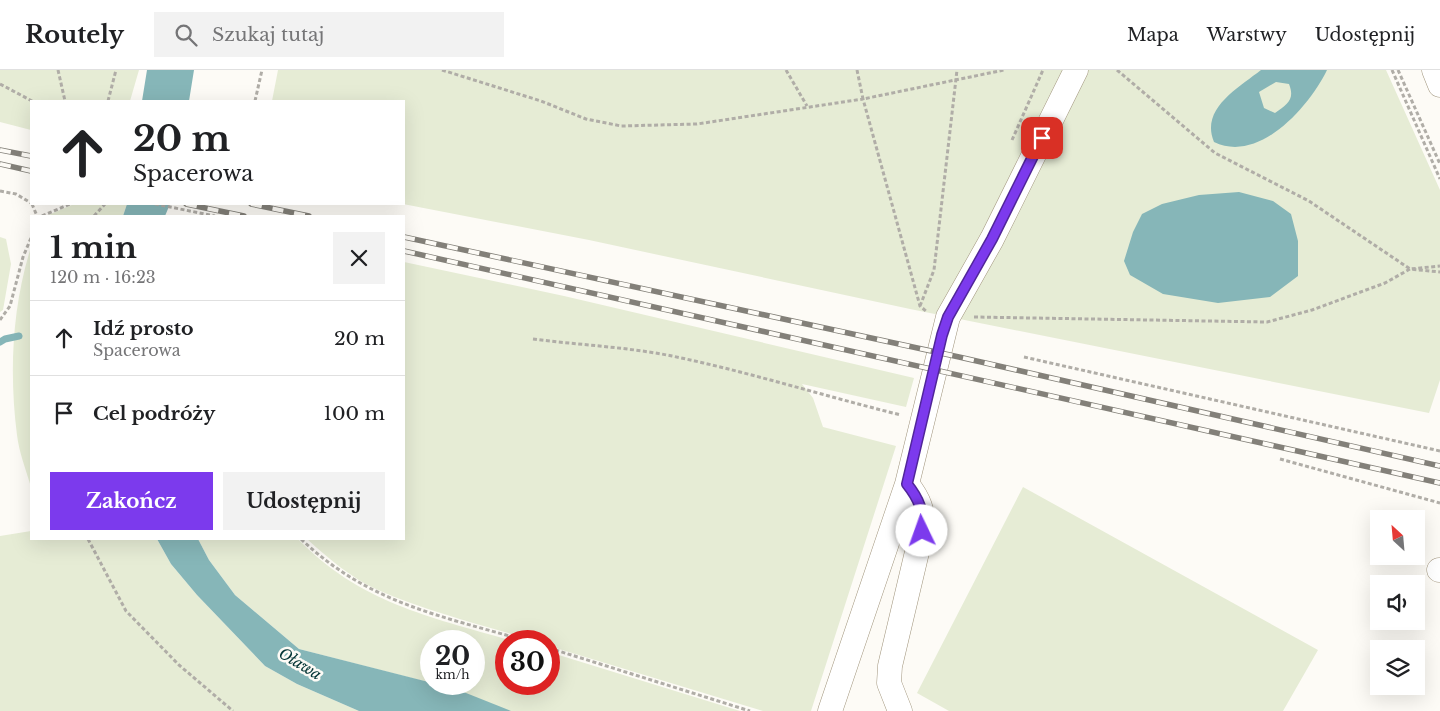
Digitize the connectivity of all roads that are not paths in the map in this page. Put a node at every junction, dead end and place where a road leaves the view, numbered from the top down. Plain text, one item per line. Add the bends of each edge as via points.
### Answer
1 (1076, 70) edge
2 (1434, 70) edge
3 (1440, 85) edge
4 (910, 474) junction
5 (830, 711) edge
6 (900, 711) edge

1 - 4 street via 992,239 948,317
2 - 3 street
4 - 5 street
4 - 6 street via 923,517 890,666 889,683

